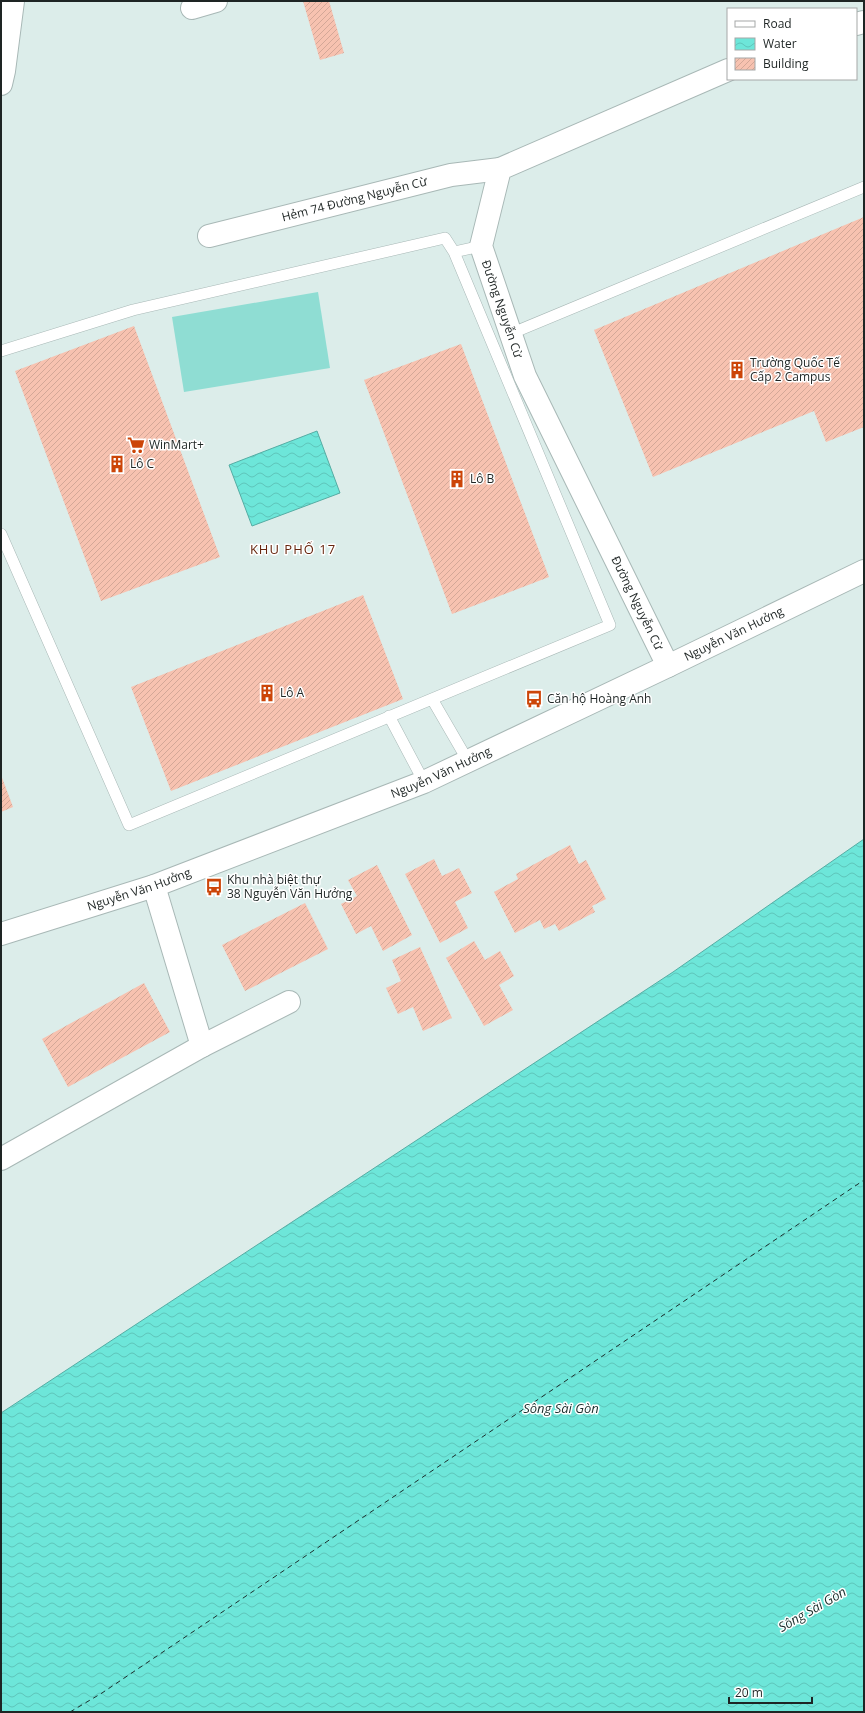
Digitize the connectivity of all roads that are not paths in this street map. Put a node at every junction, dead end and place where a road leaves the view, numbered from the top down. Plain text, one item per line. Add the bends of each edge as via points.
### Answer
1 (13, 1) edge
2 (216, 1) edge
3 (192, 8) dead end
4 (727, 70) edge
5 (1, 84) edge
6 (500, 169) junction
7 (864, 186) edge
8 (209, 236) dead end
9 (480, 246) junction
10 (454, 252) junction
11 (510, 334) junction
12 (1, 351) edge
13 (1, 534) edge
14 (864, 571) edge
15 (668, 666) junction
16 (432, 699) junction
17 (390, 716) junction
18 (468, 761) junction
19 (424, 782) junction
20 (154, 886) junction
21 (1, 934) edge
22 (289, 1002) dead end
23 (202, 1046) junction
24 (1, 1159) edge

1 - 5 street
2 - 3 street
4 - 6 street
6 - 8 street, Hẻm 74 Đường Nguyễn Cừ via 451,175
6 - 9 street, Đường Nguyễn Cừ
7 - 11 lane
9 - 10 lane
9 - 11 street, Đường Nguyễn Cừ
10 - 12 lane via 445,238 134,310
10 - 16 lane via 610,625
11 - 15 street, Đường Nguyễn Cừ via 525,376
13 - 17 lane via 129,826
14 - 15 street, Nguyễn Văn Hưởng
15 - 18 street, Nguyễn Văn Hưởng
16 - 17 lane
16 - 18 lane
17 - 19 lane
18 - 19 street, Nguyễn Văn Hưởng
19 - 20 street, Nguyễn Văn Hưởng
20 - 21 street, Nguyễn Văn Hưởng
20 - 23 street
22 - 23 street
23 - 24 street

